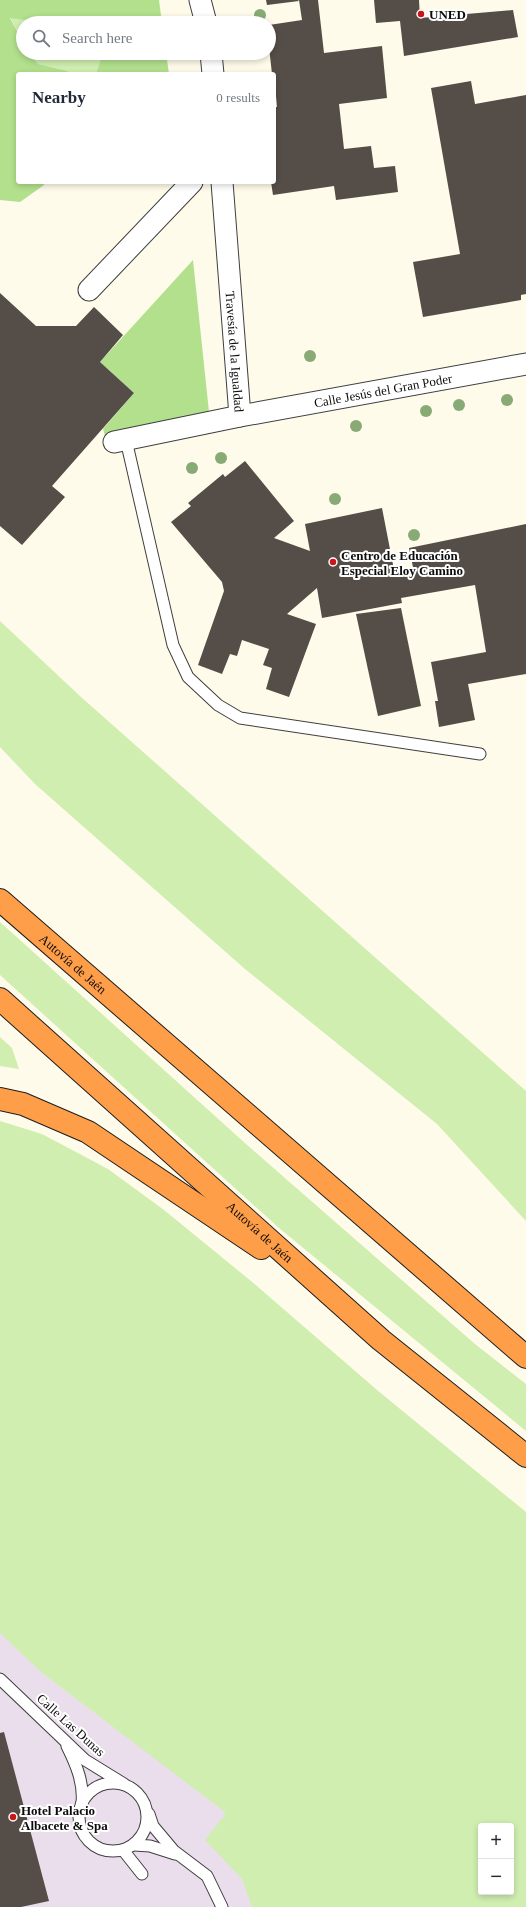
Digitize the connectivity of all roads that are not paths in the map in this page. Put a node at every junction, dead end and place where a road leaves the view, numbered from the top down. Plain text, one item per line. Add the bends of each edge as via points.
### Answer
1 (200, 0) edge
2 (204, 16) edge
3 (212, 60) edge
4 (213, 72) edge
5 (190, 184) edge
6 (222, 184) edge
7 (89, 290) dead end
8 (526, 364) edge
9 (240, 416) junction
10 (120, 441) joint
11 (480, 754) dead end
12 (0, 900) edge
13 (0, 999) edge
14 (0, 1099) edge
15 (327, 1292) junction
16 (526, 1357) edge
17 (526, 1456) edge
18 (0, 1679) edge
19 (63, 1739) junction
20 (128, 1787) junction
21 (82, 1803) junction
22 (146, 1808) junction
23 (134, 1845) junction
24 (123, 1850) junction
25 (186, 1860) junction
26 (142, 1874) dead end
27 (222, 1907) edge

1 - 2 street
3 - 4 street
5 - 7 street
6 - 9 street, Travesía de la Igualdad
8 - 9 street, Calle Jesús del Gran Poder
9 - 10 street, Travesía de la Igualdad
10 - 11 lane via 173,645 188,677 218,705 240,718
12 - 16 highway, Autovía de Jaén
13 - 15 highway, Autovía de Jaén
14 - 15 highway via 23,1104 88,1132
15 - 17 highway, Autovía de Jaén via 381,1340
18 - 19 lane, Calle Las Dunas
19 - 20 lane, Calle Las Dunas via 85,1760
19 - 21 lane via 75,1764 83,1792
20 - 21 lane via 115,1783 100,1786 89,1793
20 - 22 lane via 139,1795
21 - 24 lane via 80,1822 83,1834 91,1843 102,1849
22 - 23 lane via 147,1822 143,1835
22 - 25 lane via 153,1826 174,1851
23 - 24 lane
23 - 25 lane via 170,1851
24 - 26 lane
25 - 27 lane via 207,1876

